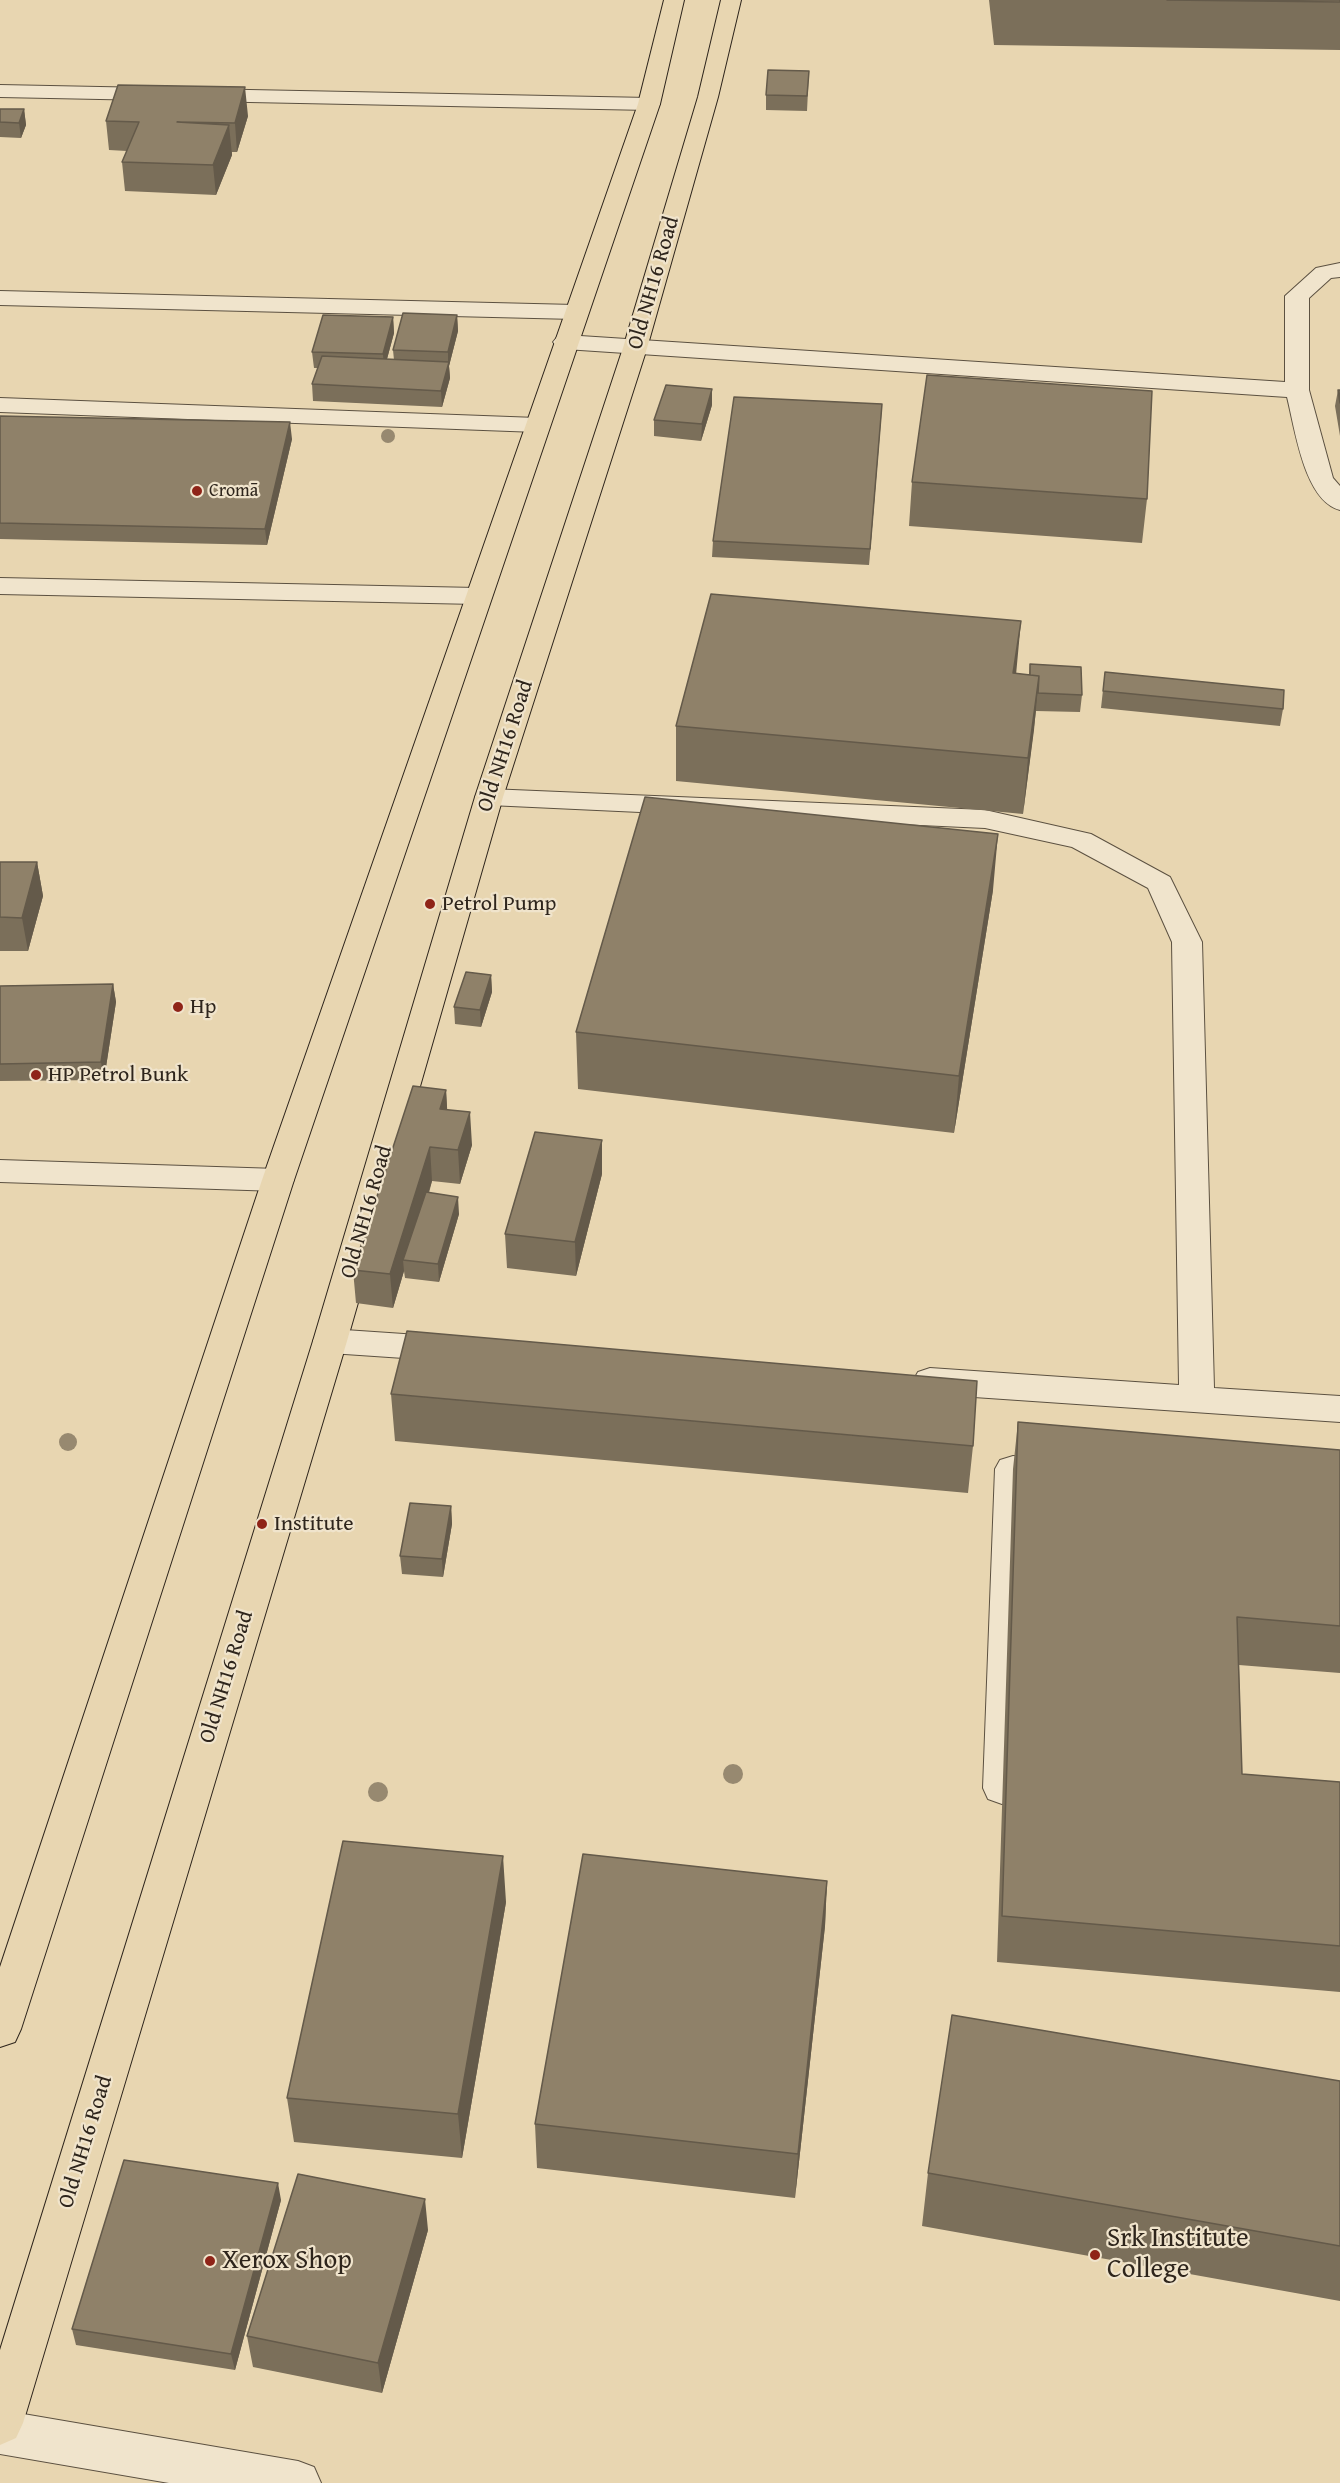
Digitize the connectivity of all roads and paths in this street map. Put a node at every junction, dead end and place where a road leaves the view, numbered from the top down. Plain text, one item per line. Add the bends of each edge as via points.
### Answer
1 (674, 0) edge
2 (731, 0) edge
3 (0, 91) edge
4 (649, 104) junction
5 (1340, 270) edge
6 (0, 298) edge
7 (575, 312) junction
8 (565, 342) junction
9 (635, 348) junction
10 (1298, 390) junction
11 (0, 405) edge
12 (537, 425) junction
13 (1340, 502) edge
14 (0, 586) edge
15 (477, 596) junction
16 (489, 797) junction
17 (0, 1171) edge
18 (278, 1180) junction
19 (330, 1341) junction
20 (484, 1351) edge
21 (900, 1379) edge
22 (1197, 1399) junction
23 (1340, 1409) edge
24 (1095, 1476) edge
25 (1001, 1821) dead end
26 (0, 2029) edge
27 (0, 2423) edge
28 (0, 2432) edge
29 (298, 2483) edge

1 - 4 main road
2 - 9 main road, Old NH16 Road via 708,97
3 - 4 street
4 - 7 main road
5 - 10 street via 1324,273 1297,296
6 - 7 street
7 - 8 main road
8 - 9 street
8 - 12 main road
9 - 10 street
9 - 16 main road, Old NH16 Road
10 - 13 street via 1321,480
11 - 12 street
12 - 15 main road
14 - 15 street
15 - 18 main road
16 - 19 main road, Old NH16 Road
16 - 22 street via 985,819 1081,840 1160,883 1187,942
17 - 18 street
18 - 26 main road
19 - 20 street
19 - 27 main road, Old NH16 Road
21 - 22 street
22 - 23 street
24 - 25 street via 1013,1469
28 - 29 street

